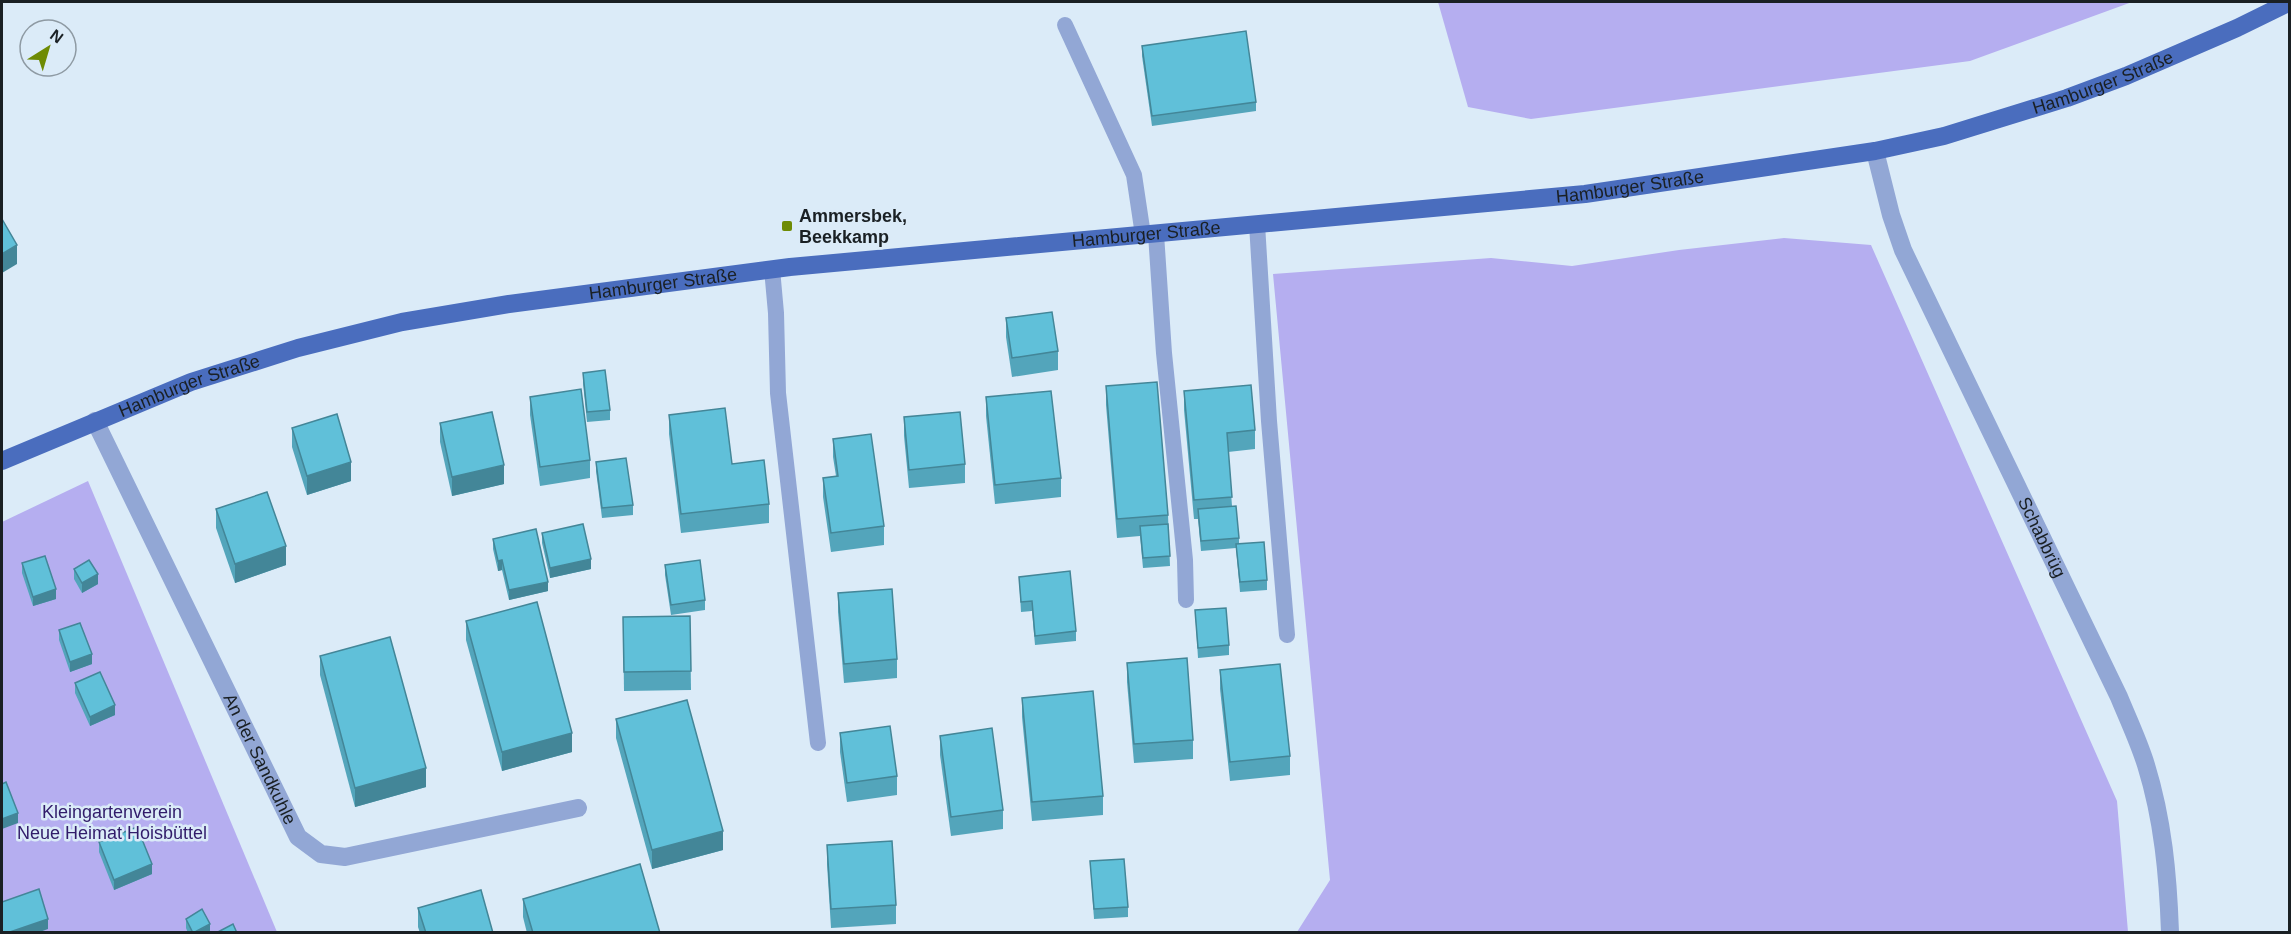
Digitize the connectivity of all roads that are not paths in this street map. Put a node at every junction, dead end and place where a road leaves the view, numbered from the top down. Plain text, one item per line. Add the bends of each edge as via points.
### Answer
1 (2289, 2) edge
2 (1065, 25) dead end
3 (1875, 150) junction
4 (1257, 224) junction
5 (1149, 234) junction
6 (772, 269) junction
7 (95, 421) junction
8 (2, 461) edge
9 (1186, 600) dead end
10 (1287, 635) dead end
11 (818, 743) dead end
12 (578, 808) dead end
13 (2170, 933) edge

1 - 3 main road, Hamburger Straße via 2237,28 2067,98 1944,136
2 - 5 lane via 1134,175
3 - 4 main road, Hamburger Straße via 1585,194
3 - 13 street, Schabbrüg via 1903,250 2119,697 2146,763 2162,826
4 - 5 main road, Hamburger Straße
4 - 10 lane
5 - 6 main road, Hamburger Straße
5 - 9 lane via 1185,560
6 - 7 main road, Hamburger Straße via 402,322 255,361
6 - 11 lane via 778,393
7 - 8 main road, Hamburger Straße
7 - 12 street, An der Sandkuhle via 298,837 321,854 345,857

